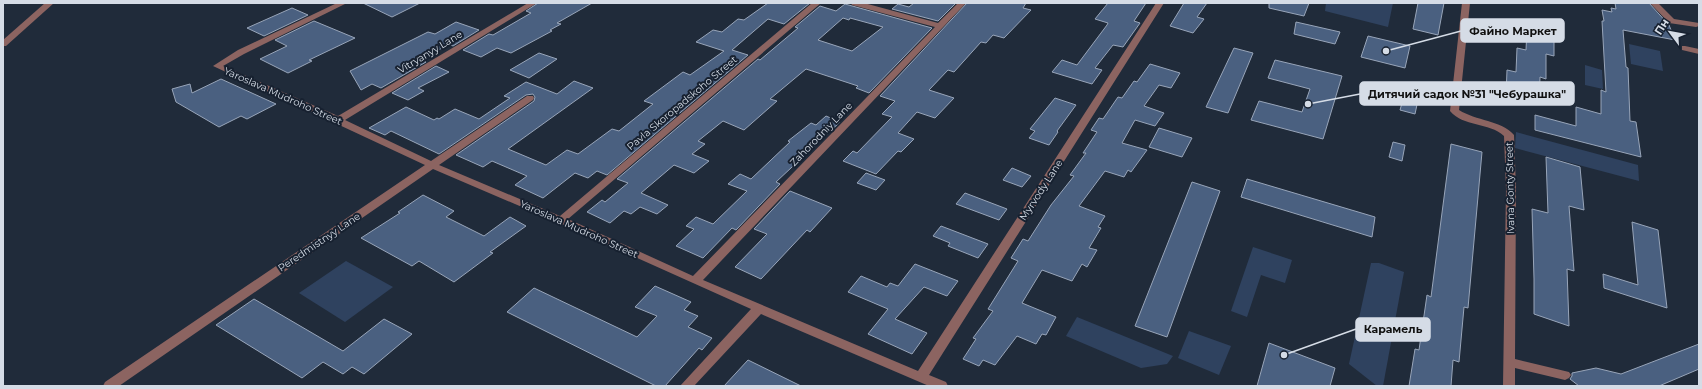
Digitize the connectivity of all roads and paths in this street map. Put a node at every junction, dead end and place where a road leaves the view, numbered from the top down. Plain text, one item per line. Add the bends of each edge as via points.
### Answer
1 (50, 3) edge
2 (343, 3) edge
3 (534, 3) edge
4 (817, 3) edge
5 (855, 3) edge
6 (962, 3) edge
7 (1160, 3) edge
8 (1466, 3) edge
9 (1654, 3) edge
10 (1696, 25) dead end
11 (940, 26) junction
12 (3, 44) edge
13 (1685, 48) dead end
14 (1699, 52) edge
15 (530, 98) dead end
16 (338, 120) junction
17 (432, 165) junction
18 (561, 220) junction
19 (695, 281) junction
20 (758, 308) junction
21 (1509, 362) junction
22 (1565, 375) dead end
23 (921, 377) junction
24 (109, 386) edge
25 (686, 386) edge
26 (942, 386) edge
27 (1509, 386) edge

1 - 12 street
2 - 16 street, Yaroslava Mudroho Street via 217,66
3 - 16 street, Vitryanyy Lane
4 - 18 street, Pavla Skoropadskoho Street
5 - 11 street
6 - 11 street, Zahorodniy Lane
7 - 23 street, Myrvody Lane
8 - 21 street, Ivana Gonty Street via 1454,111 1465,118 1501,128 1509,135
9 - 10 street via 1672,21
11 - 19 street, Zahorodniy Lane
13 - 14 street
15 - 17 street, Peredmistnyy Lane
16 - 17 street, Yaroslava Mudroho Street
17 - 18 street, Yaroslava Mudroho Street
17 - 24 street, Peredmistnyy Lane
18 - 19 street, Yaroslava Mudroho Street
19 - 20 street, Yaroslava Mudroho Street
20 - 23 street, Yaroslava Mudroho Street
20 - 25 street
21 - 22 street
21 - 27 street, Ivana Gonty Street
23 - 26 street, Yaroslava Mudroho Street

